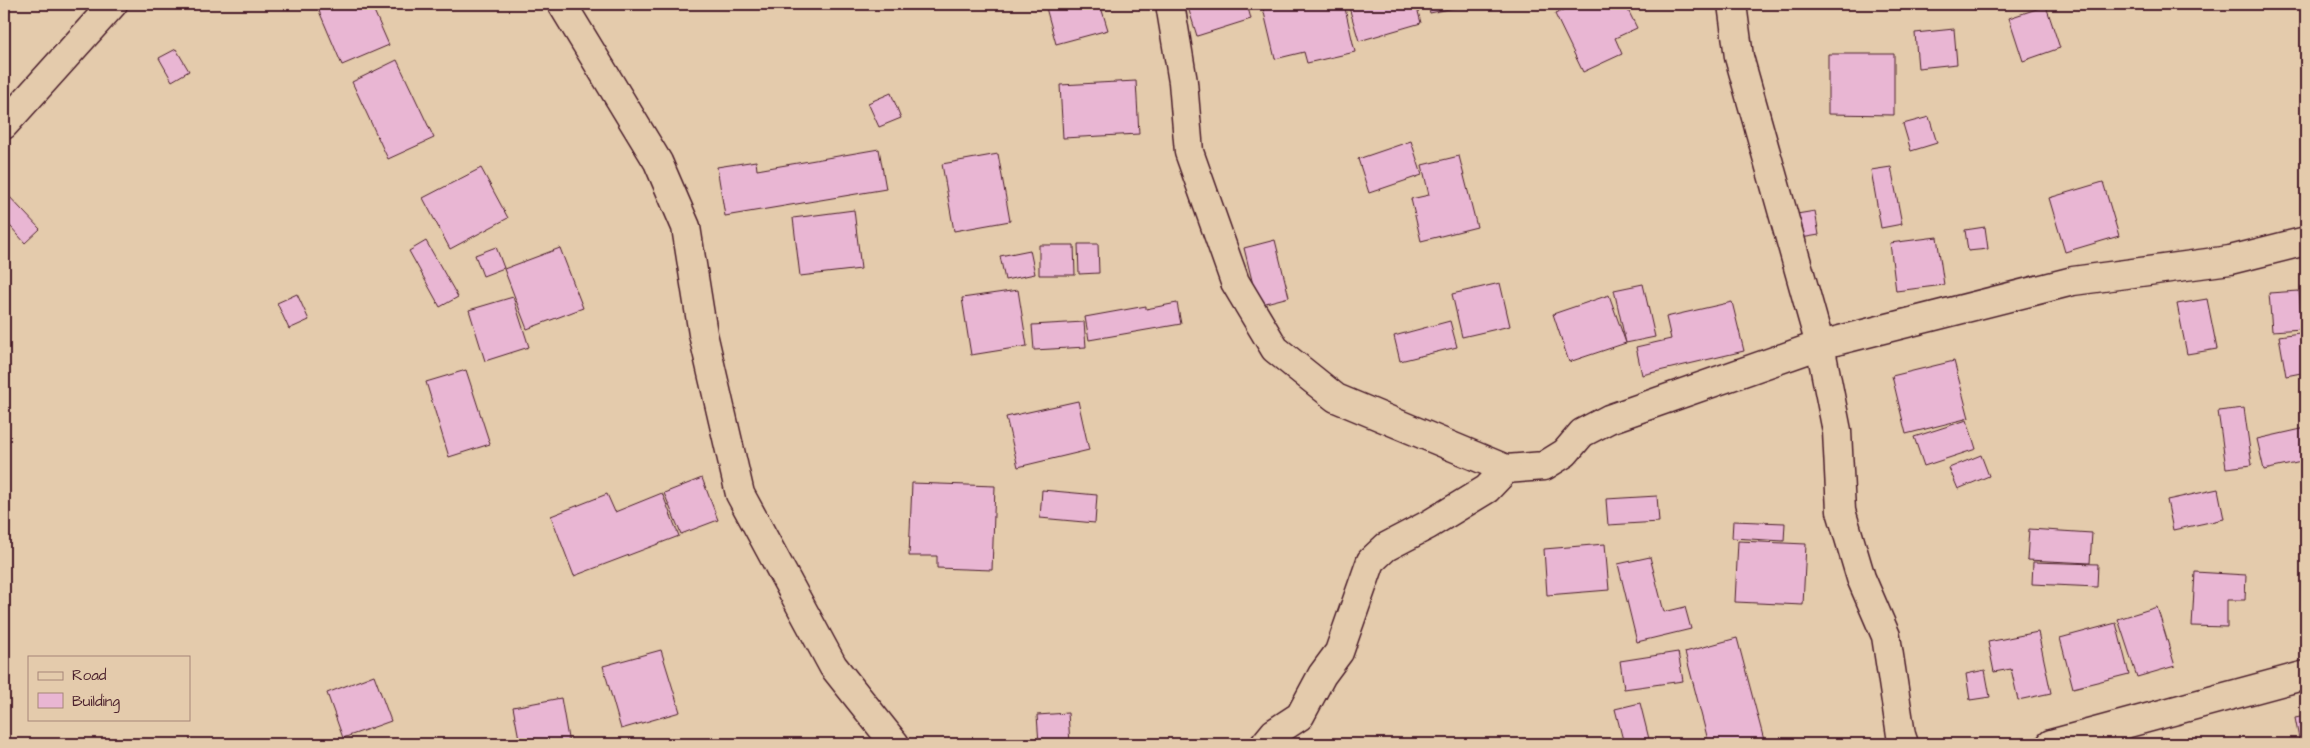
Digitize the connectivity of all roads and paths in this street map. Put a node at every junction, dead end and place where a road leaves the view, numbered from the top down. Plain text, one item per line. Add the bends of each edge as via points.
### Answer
1 (113, 4) edge
2 (562, 4) edge
3 (1170, 4) edge
4 (1732, 4) edge
5 (4, 125) edge
6 (2306, 241) edge
7 (1820, 345) junction
8 (1506, 469) junction
9 (2306, 675) edge
10 (1910, 741) edge
11 (895, 744) edge
12 (1265, 744) edge
13 (2051, 744) edge

1 - 5 street
2 - 11 street via 658,162 686,227 703,334 740,494 832,666
3 - 8 street via 1183,82 1189,152 1235,282 1275,349 1336,398
4 - 7 street via 1739,57
6 - 7 street via 2230,260 2073,281
7 - 8 street via 1609,419 1582,433 1565,453 1544,466
7 - 10 street via 1837,431 1841,511 1861,578 1886,636
8 - 12 street via 1487,489 1386,548 1371,561 1339,652 1322,675 1300,716 1274,733
9 - 13 street

